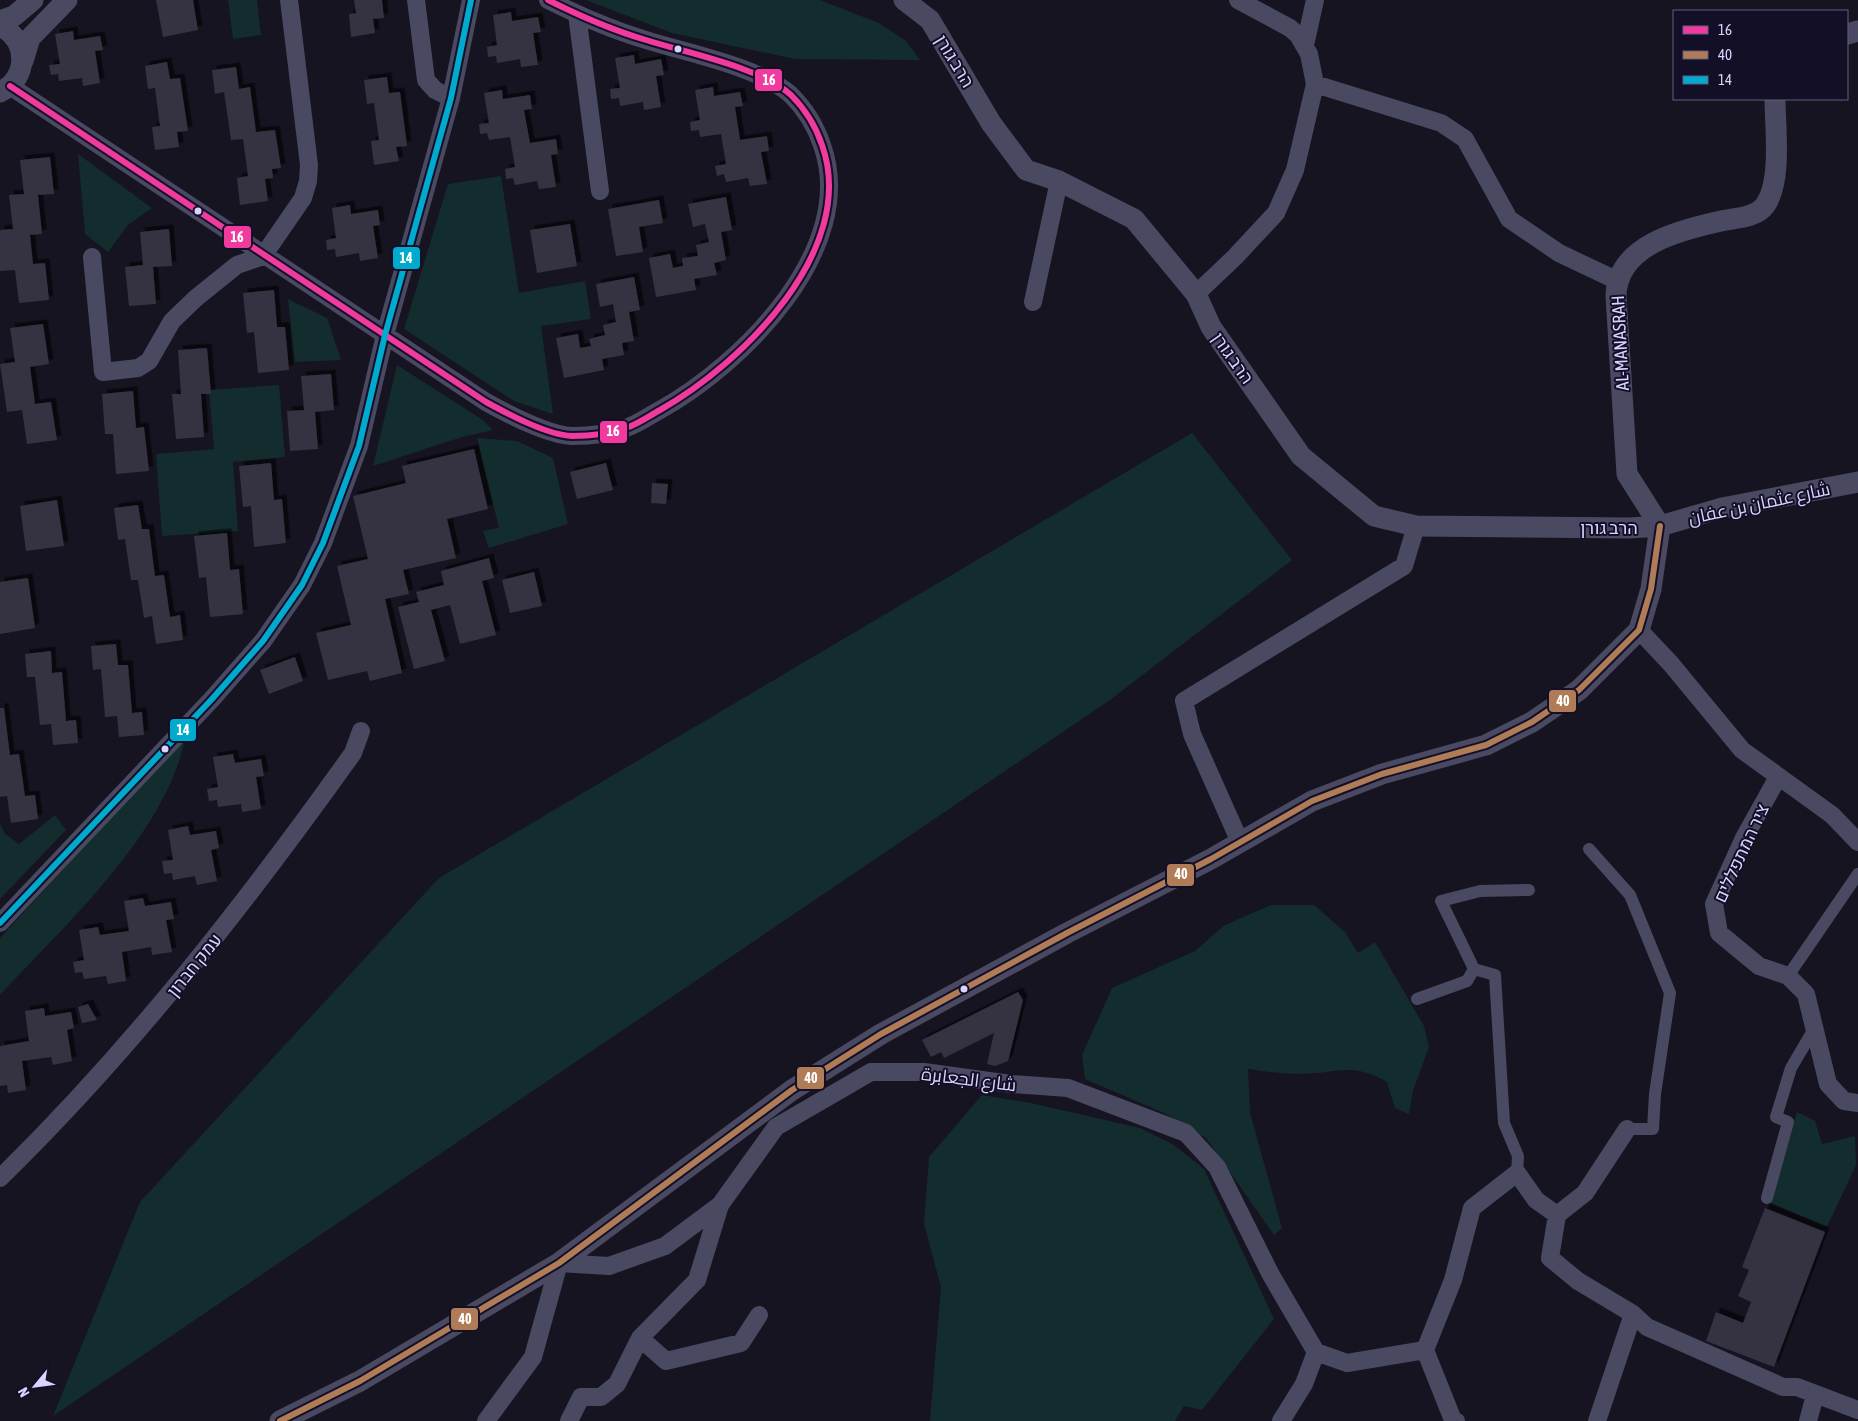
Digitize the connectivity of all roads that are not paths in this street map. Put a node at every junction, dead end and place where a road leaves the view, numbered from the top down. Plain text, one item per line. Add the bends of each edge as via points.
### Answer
1 (33, 0) edge
2 (67, 0) edge
3 (289, 0) edge
4 (416, 0) edge
5 (471, 0) edge
6 (548, 0) edge
7 (904, 0) edge
8 (1238, 0) edge
9 (1315, 0) edge
10 (577, 14) junction
11 (0, 21) edge
12 (0, 26) edge
13 (1305, 45) junction
14 (23, 61) junction
15 (1315, 84) junction
16 (5, 89) edge
17 (451, 98) junction
18 (1775, 100) edge
19 (1059, 182) junction
20 (600, 191) dead end
21 (263, 256) junction
22 (92, 257) dead end
23 (1618, 281) junction
24 (1196, 294) junction
25 (1033, 302) dead end
26 (385, 335) junction
27 (1858, 482) edge
28 (1416, 526) junction
29 (1660, 526) junction
30 (1639, 630) junction
31 (361, 731) dead end
32 (1778, 777) junction
33 (1240, 842) junction
34 (1858, 842) edge
35 (1589, 850) dead end
36 (1858, 874) edge
37 (1530, 890) dead end
38 (0, 923) edge
39 (1474, 969) junction
40 (1788, 976) junction
41 (1417, 999) dead end
42 (1814, 1029) junction
43 (1858, 1103) edge
44 (1627, 1129) joint
45 (1517, 1173) junction
46 (0, 1178) edge
47 (1767, 1198) dead end
48 (720, 1205) junction
49 (1557, 1215) junction
50 (560, 1263) junction
51 (1633, 1314) junction
52 (759, 1315) dead end
53 (640, 1338) junction
54 (1425, 1350) junction
55 (1316, 1352) junction
56 (1815, 1395) junction
57 (1858, 1410) edge
58 (1453, 1420) edge
59 (280, 1421) edge
60 (486, 1421) edge
61 (569, 1421) edge
62 (1281, 1421) edge
63 (1597, 1421) edge
64 (1808, 1421) edge

1 - 11 street via 14,16
2 - 14 street via 30,38
3 - 21 street via 308,149 308,181 303,198
4 - 17 street via 426,80 435,90
5 - 17 street
6 - 10 street
7 - 19 street, הרב גורן via 930,20 990,123 1026,170
8 - 13 street via 1290,28
9 - 13 street
10 - 20 street
10 - 26 street via 642,39 752,73 791,96 817,131 830,176 830,200 825,220 818,244 807,264 776,311 722,368 688,394 629,427 605,434 570,436 512,416 458,385
12 - 14 street via 18,41
13 - 15 street
14 - 16 street via 16,79
15 - 23 street via 1442,123 1466,139 1508,219 1559,253
15 - 24 street via 1295,170 1276,212
16 - 21 street
17 - 26 street
18 - 23 street, AL-MANASRAH via 1776,163 1772,192 1760,211 1688,228 1642,250 1627,263
19 - 24 street, הרב גורן via 1134,219
19 - 25 street
21 - 22 street via 237,265 184,309 172,321 148,361 138,368 103,372
21 - 26 street
23 - 29 street, AL-MANASRAH via 1616,296 1628,474
24 - 28 street, הרב גורן via 1211,326 1301,456 1374,516
26 - 38 street via 359,446 323,543 302,585 263,641 212,699
27 - 29 street, شارع عثمان بن عفان via 1722,508
28 - 29 street, הרב גורן
28 - 33 street via 1404,566 1184,701 1192,734
29 - 30 street via 1651,589
30 - 32 street via 1742,750
30 - 33 street via 1579,690 1532,722 1486,745 1382,774 1322,796
31 - 46 street, עמק חברון via 348,760 216,937 139,1031
32 - 34 street via 1832,815
32 - 40 street, ציר המתפללים via 1744,838 1714,904 1720,933 1759,966
33 - 50 street via 881,1034 792,1090
35 - 44 street via 1630,895 1670,993 1653,1129
36 - 40 street
37 - 39 street via 1480,891 1441,901
39 - 41 street via 1466,981
39 - 45 street via 1494,975 1504,1122 1518,1156
40 - 42 street, ציר המתפללים via 1806,994
42 - 43 street, ציר המתפללים via 1828,1084 1844,1101
42 - 47 street via 1791,1068 1776,1117 1788,1122
44 - 49 street via 1585,1193
45 - 49 street via 1536,1200
45 - 54 street via 1472,1208 1453,1280
48 - 50 street, شارع الجعابرة via 665,1246 608,1266
48 - 53 street via 697,1280
48 - 55 street, شارع الجعابرة via 776,1127 871,1072 924,1072 1068,1088 1186,1133 1217,1167 1271,1275
49 - 51 street via 1550,1258 1578,1281
50 - 59 street via 360,1381
50 - 60 street via 533,1357
51 - 56 street via 1647,1327 1783,1387 1797,1387
51 - 63 street
52 - 53 street via 741,1343 666,1361
53 - 61 street via 617,1384 601,1397 581,1397
54 - 55 street via 1347,1363
54 - 58 street
55 - 62 street via 1304,1384
56 - 57 street
56 - 64 street

